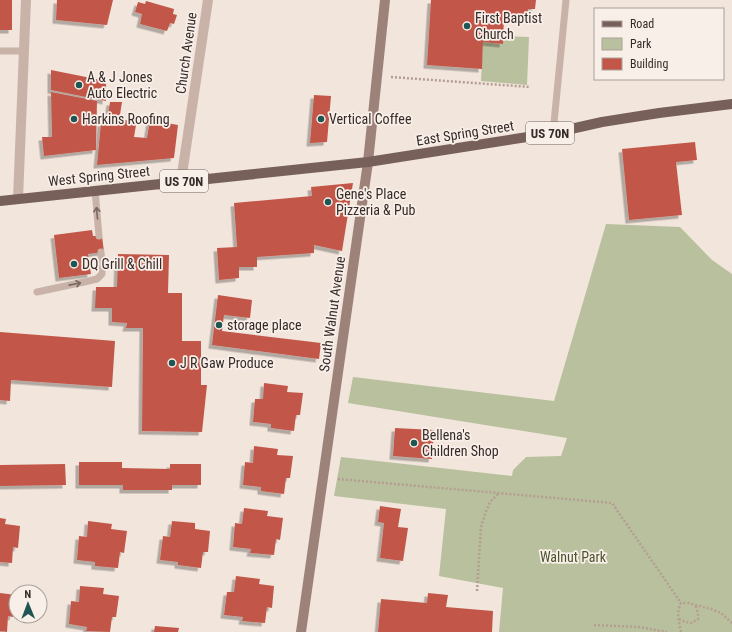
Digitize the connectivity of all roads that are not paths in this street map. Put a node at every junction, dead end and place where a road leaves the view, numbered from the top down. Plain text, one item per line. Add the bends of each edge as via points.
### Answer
1 (26, 0) edge
2 (208, 0) edge
3 (385, 0) edge
4 (566, 0) edge
5 (0, 51) edge
6 (24, 51) junction
7 (732, 104) edge
8 (553, 133) junction
9 (368, 162) junction
10 (181, 181) junction
11 (95, 190) junction
12 (18, 199) junction
13 (0, 201) edge
14 (99, 236) dead end
15 (101, 252) dead end
16 (37, 292) dead end
17 (301, 632) edge

1 - 6 street
2 - 10 street, Church Avenue
3 - 9 street, South Walnut Avenue
4 - 8 lane
5 - 6 lane
6 - 12 street
7 - 8 main road, East Spring Street / US 70N via 602,122
8 - 9 main road, East Spring Street / US 70N
9 - 10 main road, West Spring Street / US 70N
9 - 17 street, South Walnut Avenue
10 - 11 main road, West Spring Street / US 70N
11 - 12 main road, West Spring Street / US 70N
14 -> 11 lane
12 - 13 main road, West Spring Street / US 70N
16 -> 15 lane via 97,279 102,274

